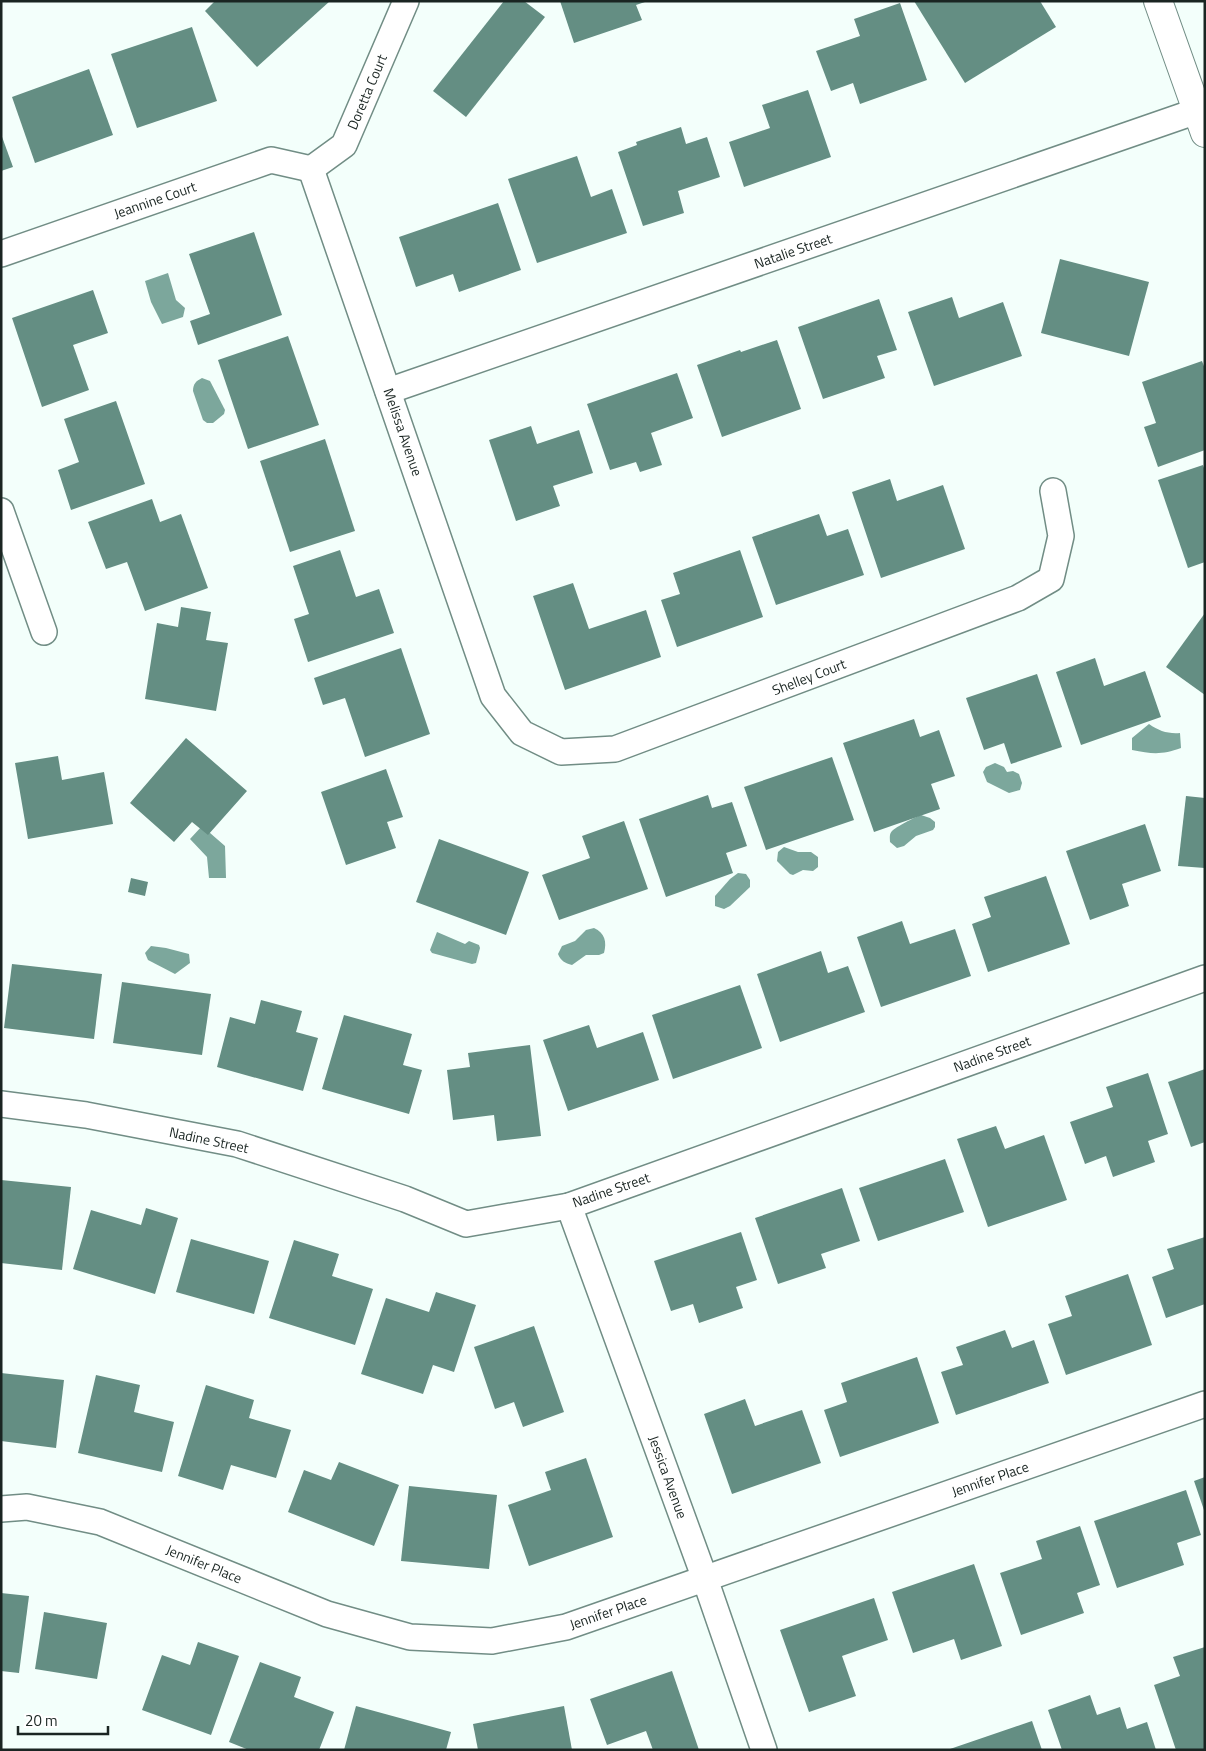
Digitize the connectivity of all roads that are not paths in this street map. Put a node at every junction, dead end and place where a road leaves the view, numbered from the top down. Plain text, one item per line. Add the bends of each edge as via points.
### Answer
1 (406, 1) edge
2 (1158, 1) edge
3 (1201, 122) edge
4 (311, 169) junction
5 (1, 254) edge
6 (388, 391) junction
7 (1053, 491) dead end
8 (1, 511) edge
9 (44, 632) dead end
10 (493, 696) joint
11 (1205, 978) edge
12 (1, 1104) edge
13 (569, 1206) junction
14 (1205, 1404) edge
15 (1, 1509) edge
16 (706, 1579) junction
17 (764, 1750) edge

1 - 4 street, Doretta Court via 344,145
2 - 3 street
3 - 6 street, Natalie Street
4 - 5 street, Jeannine Court via 271,160
4 - 6 street, Melissa Avenue
6 - 10 street, Melissa Avenue
7 - 10 street, Shelley Court via 1061,536 1051,579 1043,584 1018,598 615,749 561,752 522,733
8 - 9 street
11 - 13 street, Nadine Street
12 - 13 street, Nadine Street via 86,1114 237,1144 405,1199 466,1224
13 - 16 street, Jessica Avenue
14 - 16 street, Jennifer Place
15 - 16 street, Jennifer Place via 27,1507 100,1522 327,1614 410,1637 492,1641 557,1629
16 - 17 street, Jessica Avenue

